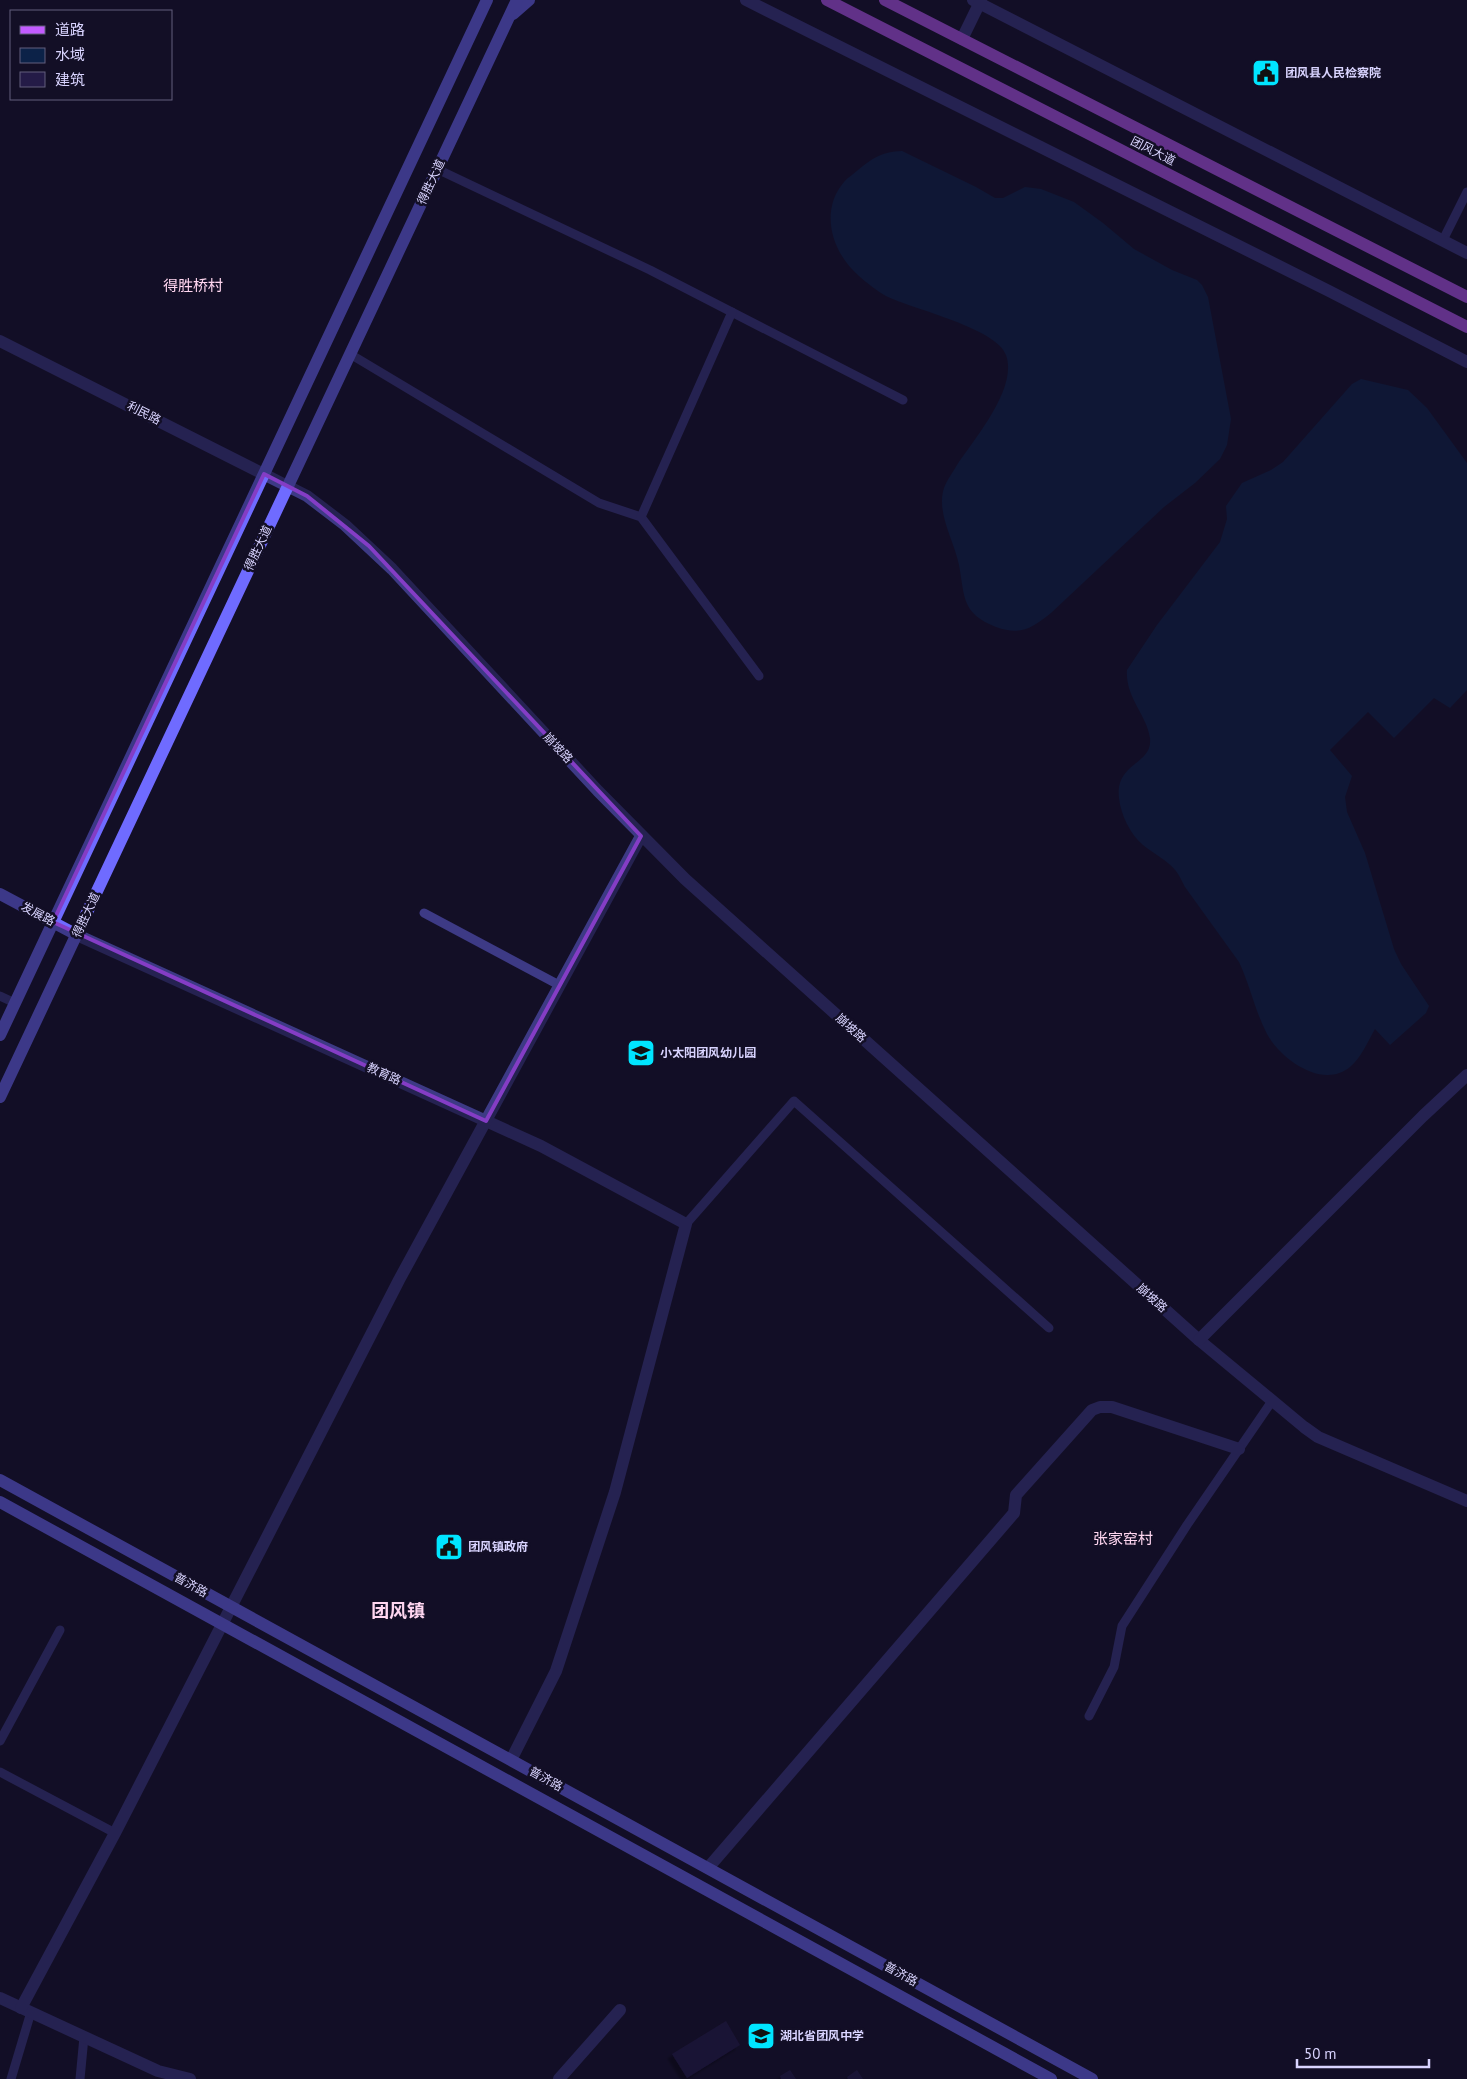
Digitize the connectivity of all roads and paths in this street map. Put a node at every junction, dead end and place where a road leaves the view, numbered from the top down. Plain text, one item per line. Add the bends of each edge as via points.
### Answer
1 (517, 0) edge
2 (529, 0) edge
3 (746, 0) edge
4 (827, 0) edge
5 (886, 0) edge
6 (978, 1) edge
7 (485, 2) edge
8 (509, 17) junction
9 (962, 39) junction
10 (437, 169) junction
11 (1467, 192) edge
12 (1443, 240) junction
13 (1467, 252) edge
14 (1467, 297) edge
15 (732, 312) junction
16 (1467, 327) edge
17 (0, 341) edge
18 (350, 354) junction
19 (1467, 362) edge
20 (903, 400) dead end
21 (264, 474) junction
22 (288, 486) junction
23 (641, 517) junction
24 (758, 676) dead end
25 (641, 836) junction
26 (0, 894) edge
27 (424, 913) dead end
28 (53, 922) junction
29 (76, 934) junction
30 (559, 985) junction
31 (0, 996) edge
32 (15, 1003) junction
33 (0, 1035) edge
34 (1467, 1075) edge
35 (0, 1097) edge
36 (486, 1121) junction
37 (686, 1224) junction
38 (1050, 1328) dead end
39 (1199, 1340) junction
40 (1272, 1401) junction
41 (1239, 1449) junction
42 (0, 1480) edge
43 (1467, 1501) edge
44 (0, 1502) edge
45 (230, 1606) junction
46 (221, 1624) junction
47 (60, 1630) dead end
48 (1089, 1716) dead end
49 (0, 1741) edge
50 (512, 1760) junction
51 (0, 1772) edge
52 (115, 1833) junction
53 (708, 1868) junction
54 (0, 1998) edge
55 (26, 2010) junction
56 (620, 2010) dead end
57 (84, 2037) junction
58 (11, 2079) edge
59 (80, 2079) edge
60 (190, 2079) edge
61 (559, 2079) edge
62 (1051, 2079) edge
63 (1092, 2079) edge

1 - 8 main road, 得胜大道
2 - 8 main road
3 - 19 street
4 - 16 main road, 团风大道
5 - 9 main road, 团风大道
6 - 9 street
6 - 12 street
7 - 21 main road, 得胜大道
8 - 10 main road, 得胜大道
9 - 14 main road, 团风大道
10 - 15 lane
10 - 18 main road, 得胜大道
11 - 12 lane
12 - 13 street
15 - 20 lane
15 - 23 lane
17 - 21 street, 利民路
18 - 22 main road, 得胜大道
18 - 23 lane via 599,503
21 - 22 street, 利民路
21 - 28 main road, 得胜大道
22 - 25 street, 崩坡路 via 345,525 386,563
22 - 29 main road, 得胜大道
23 - 24 lane
25 - 30 street
25 - 39 street, 崩坡路
26 - 28 main road, 发展路
27 - 30 lane
28 - 29 main road, 发展路
28 - 32 main road, 得胜大道
29 - 35 main road, 得胜大道
29 - 36 street, 教育路
30 - 36 street
31 - 32 lane
32 - 33 main road, 得胜大道
34 - 39 street
36 - 37 street, 教育路 via 541,1146
36 - 45 street via 394,1289
37 - 38 lane via 794,1101
37 - 50 street via 615,1492 556,1671
39 - 40 street, 崩坡路
40 - 41 lane
40 - 43 street, 崩坡路 via 1333,1445
41 - 48 lane via 1122,1626 1114,1667
41 - 53 street via 1112,1407 1092,1410 1016,1495 1014,1513
42 - 45 main road, 普济路
44 - 46 main road, 普济路
45 - 46 street
45 - 50 main road, 普济路
46 - 52 street
46 - 62 main road, 普济路
47 - 49 lane
50 - 53 main road, 普济路
51 - 52 lane
52 - 55 street
53 - 63 main road, 普济路
54 - 55 street
55 - 57 street
55 - 58 lane
56 - 61 street
57 - 59 lane
57 - 60 street via 158,2072

